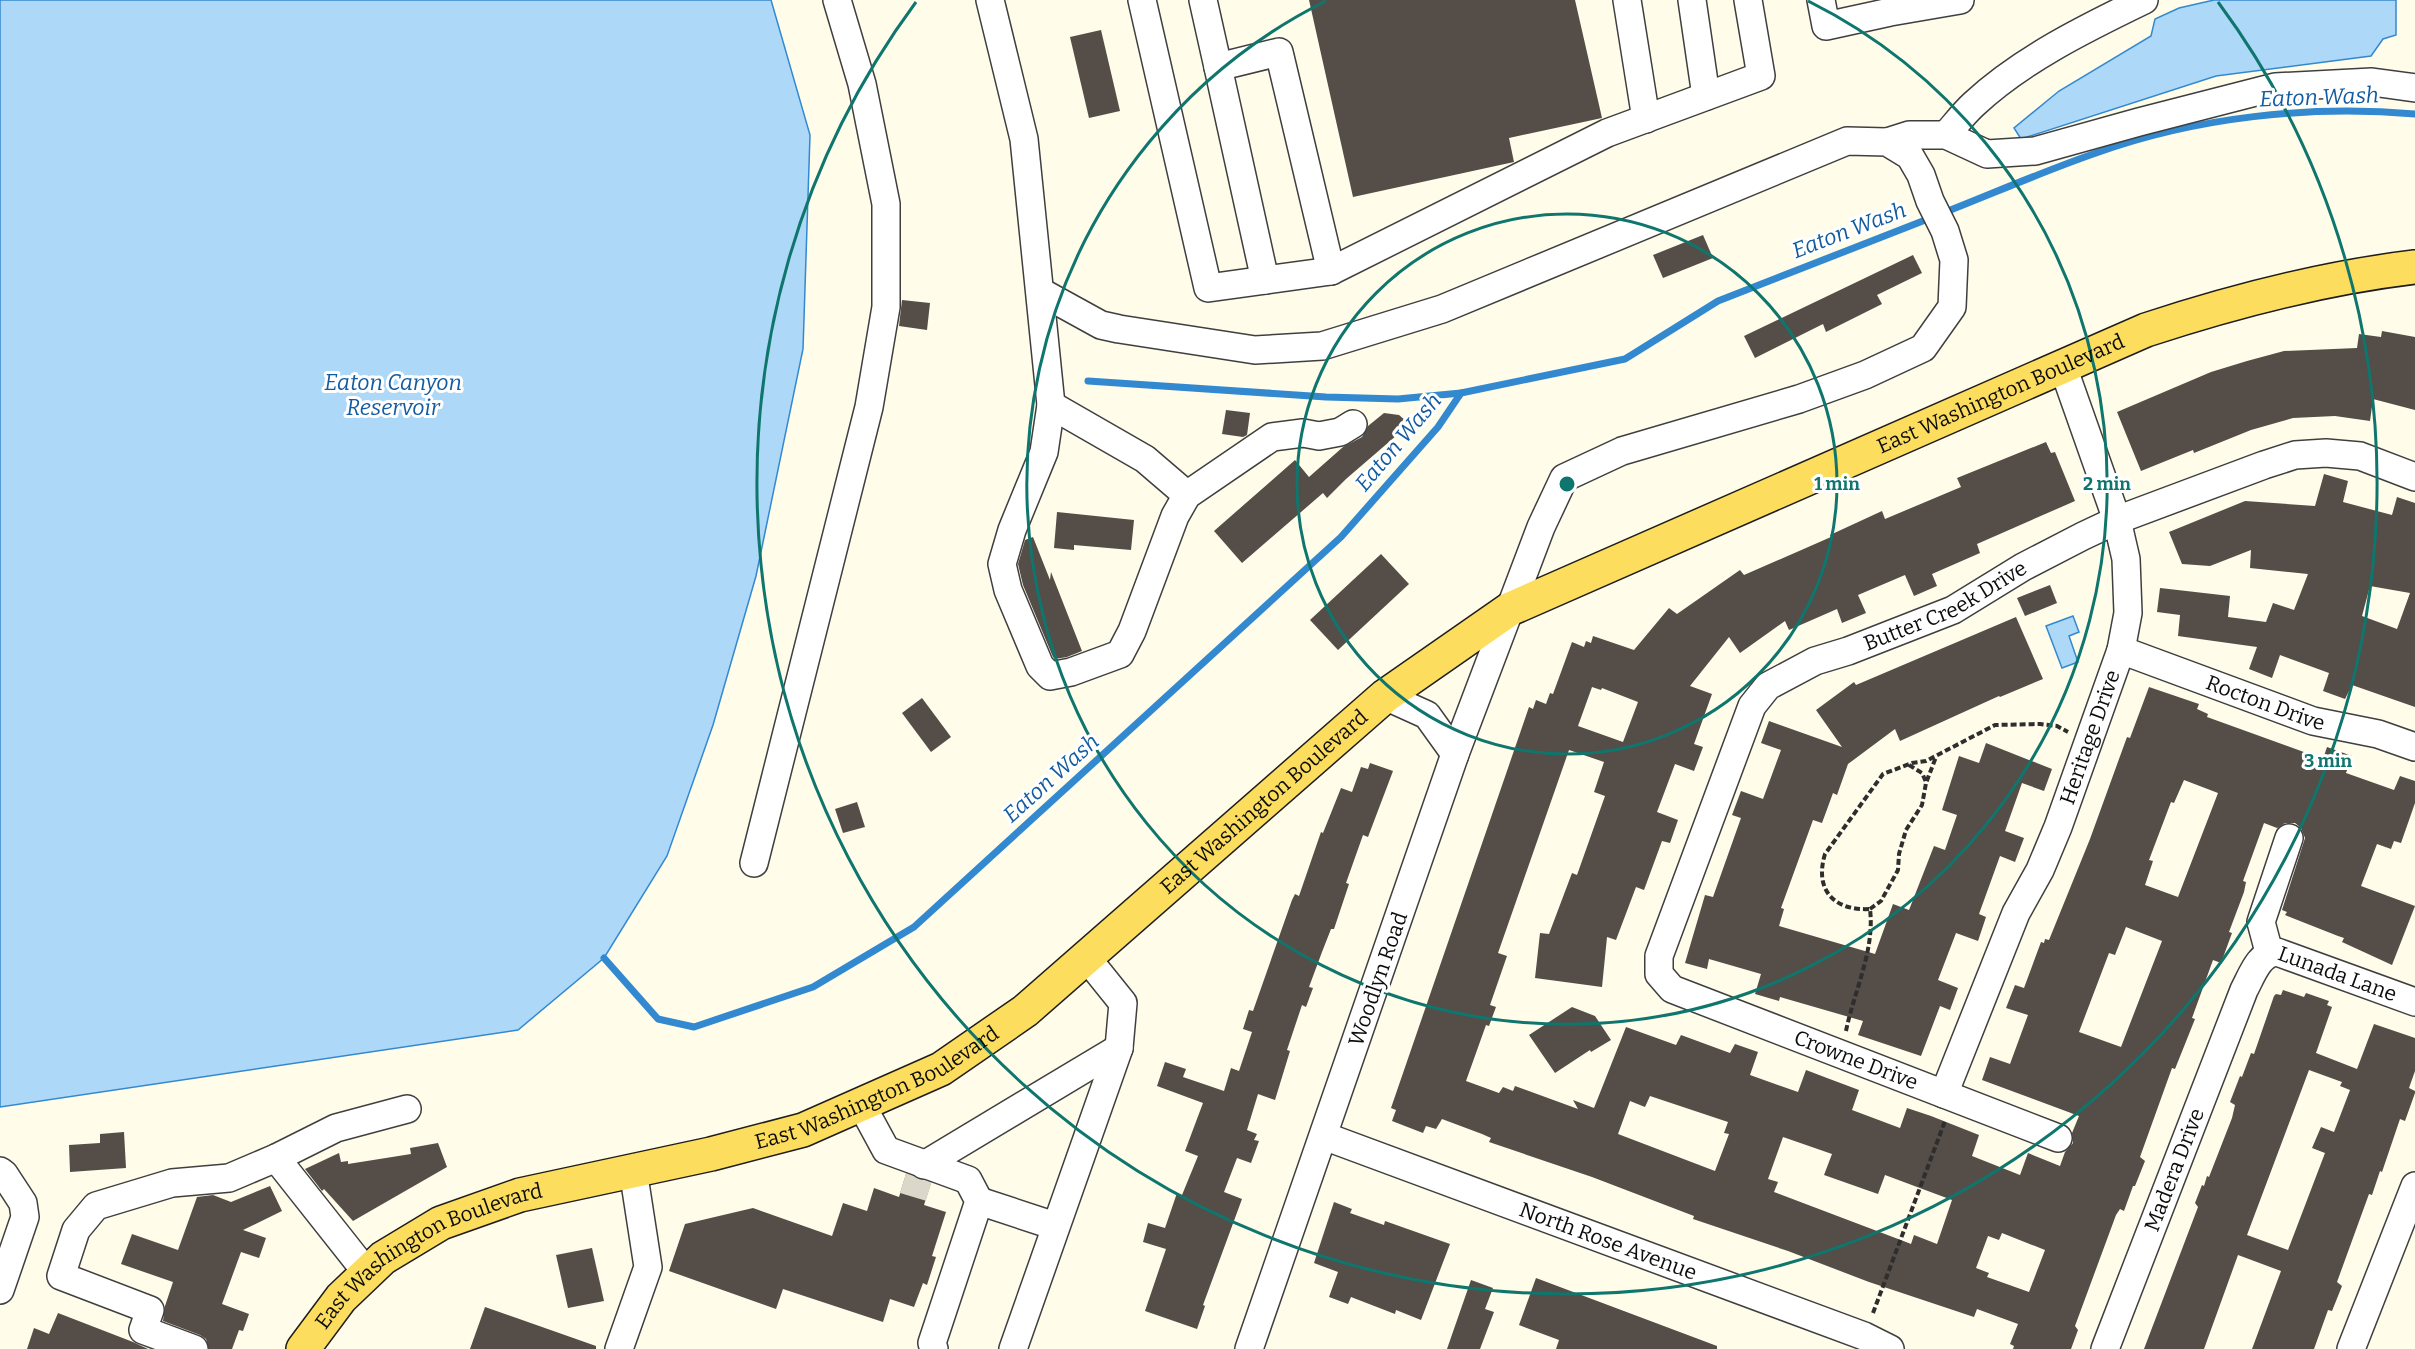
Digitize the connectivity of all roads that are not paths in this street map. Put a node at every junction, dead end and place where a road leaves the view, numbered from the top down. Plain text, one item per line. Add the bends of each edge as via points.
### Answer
1 (837, 0) edge
2 (990, 0) edge
3 (1142, 0) edge
4 (1203, 0) edge
5 (1628, 0) edge
6 (1692, 0) edge
7 (1748, 0) edge
8 (1821, 0) edge
9 (1960, 0) edge
10 (2144, 0) edge
11 (1889, 6) edge
12 (1218, 67) junction
13 (2415, 88) edge
14 (1706, 96) junction
15 (1646, 118) junction
16 (1946, 135) junction
17 (1887, 142) junction
18 (2415, 267) edge
19 (1331, 271) junction
20 (1265, 280) junction
21 (1041, 292) junction
22 (2063, 367) junction
23 (1051, 405) junction
24 (1353, 423) dead end
25 (2415, 477) edge
26 (1187, 495) junction
27 (2117, 520) junction
28 (1510, 609) junction
29 (2121, 650) junction
30 (1385, 696) junction
31 (2415, 747) edge
32 (1455, 754) junction
33 (2289, 838) dead end
34 (754, 863) dead end
35 (2269, 952) junction
36 (1086, 957) junction
37 (1659, 975) joint
38 (2244, 990) joint
39 (2415, 1002) edge
40 (1119, 1048) junction
41 (1950, 1096) junction
42 (861, 1104) junction
43 (406, 1109) dead end
44 (1324, 1136) junction
45 (2058, 1138) dead end
46 (276, 1158) junction
47 (633, 1170) junction
48 (0, 1171) edge
49 (919, 1178) junction
50 (2415, 1186) edge
51 (974, 1191) junction
52 (1055, 1226) junction
53 (368, 1273) junction
54 (0, 1290) edge
55 (194, 1349) edge
56 (303, 1349) edge
57 (619, 1349) edge
58 (934, 1349) edge
59 (1013, 1349) edge
60 (1249, 1349) edge
61 (1890, 1349) edge
62 (2105, 1349) edge
63 (2350, 1349) edge

1 - 34 street via 862,84 886,204 886,307 869,407
2 - 21 street via 1024,139
3 - 20 street via 1208,288
4 - 12 street
5 - 15 street
6 - 14 street
7 - 14 street via 1761,76
8 - 11 street via 1826,26
9 - 11 street
10 - 16 street via 2033,59 1975,103
12 - 19 street via 1279,52
12 - 20 street
13 - 16 street via 2372,81 2275,87 2035,151 1987,154
14 - 15 street
15 - 19 street via 1607,133
16 - 17 street via 1909,135
17 - 21 street via 1847,141 1442,309 1322,346 1255,350 1119,329 1101,325
17 - 28 street, Woodlyn Road via 1910,156 1921,175 1954,260 1952,307 1923,348 1799,399 1622,451 1564,478
18 - 22 main road, East Washington Boulevard via 2332,279 2218,307 2146,330
19 - 20 street
21 - 23 street
22 - 27 street, Heritage Drive
22 - 28 main road, East Washington Boulevard
23 - 26 street via 1145,459
23 - 26 street via 1044,453 1002,564 1008,590 1040,666 1050,676 1120,654
24 - 26 street via 1340,432 1318,436 1303,433 1272,437
25 - 27 street, Butter Creek Drive via 2360,456 2295,455
27 - 29 street, Heritage Drive via 2126,559 2128,614
27 - 37 street, Butter Creek Drive via 2023,567 1953,610 1815,661 1768,686 1752,706 1659,956
28 - 30 main road, East Washington Boulevard
28 - 32 street, Woodlyn Road
29 - 31 street, Rocton Drive via 2313,721 2378,734
29 - 41 street, Heritage Drive via 2058,827 2016,913
30 - 32 street, East Washington Boulevard via 1427,716
30 - 36 main road, East Washington Boulevard
32 - 44 street, Woodlyn Road
33 - 35 street via 2261,922
35 - 38 street, Lunada Lane via 2261,958
35 - 39 street, Lunada Lane
36 - 40 street via 1123,1003
36 - 42 main road, East Washington Boulevard via 1024,1011 941,1069
37 - 41 street, Crowne Drive via 1672,989
38 - 62 street, Madera Drive
40 - 49 street
40 - 52 street
41 - 45 street, Crowne Drive
42 - 47 main road, East Washington Boulevard via 803,1130
42 - 49 street via 886,1150
43 - 46 street via 336,1128
44 - 60 street, Woodlyn Road
44 - 61 street, North Rose Avenue via 1864,1336
46 - 53 street
46 - 55 street via 229,1178 172,1183 96,1206 76,1230 61,1276 150,1310 143,1330
47 - 53 main road, East Washington Boulevard via 520,1195 441,1223 383,1258
47 - 57 street via 648,1267
48 - 54 street via 23,1203 25,1217
49 - 51 street
50 - 63 street
51 - 52 street
51 - 58 street via 932,1342
52 - 59 street
53 - 56 main road, East Washington Boulevard via 341,1298

